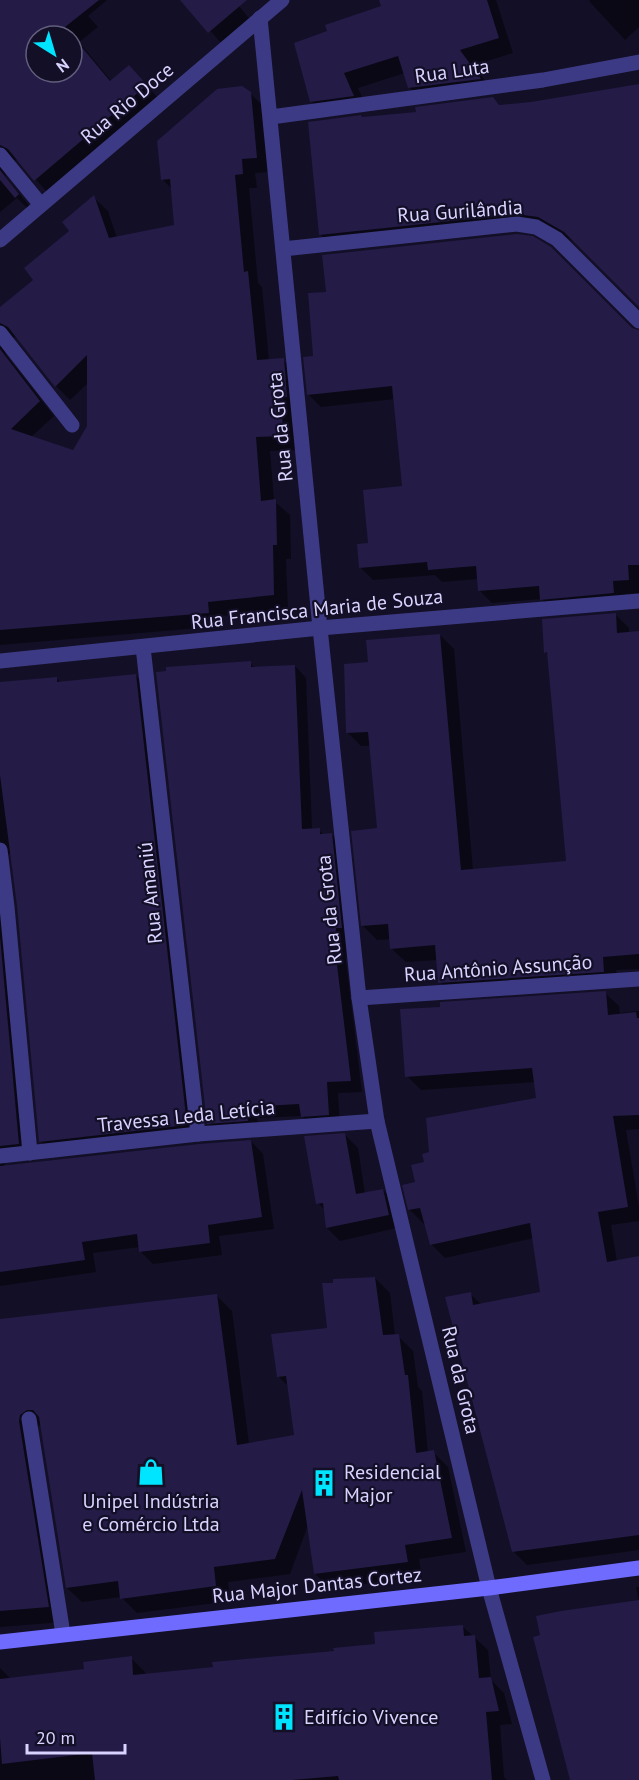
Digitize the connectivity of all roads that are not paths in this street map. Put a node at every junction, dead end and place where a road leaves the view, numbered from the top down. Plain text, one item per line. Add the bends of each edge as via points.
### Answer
1 (282, 0) edge
2 (260, 18) junction
3 (639, 62) edge
4 (271, 117) junction
5 (0, 155) edge
6 (42, 204) junction
7 (0, 240) edge
8 (283, 249) junction
9 (639, 321) edge
10 (0, 333) edge
11 (72, 425) dead end
12 (639, 601) edge
13 (320, 628) junction
14 (143, 647) junction
15 (0, 661) edge
16 (0, 850) edge
17 (639, 979) edge
18 (359, 998) junction
19 (377, 1120) junction
20 (198, 1134) junction
21 (30, 1153) junction
22 (0, 1156) edge
23 (29, 1419) dead end
24 (639, 1568) edge
25 (489, 1588) junction
26 (63, 1634) junction
27 (0, 1642) edge
28 (543, 1780) edge

1 - 2 street, Rua Rio Doce
2 - 4 street, Rua da Grota
2 - 6 street, Rua Rio Doce
3 - 4 street, Rua Luta via 543,80
4 - 8 street, Rua da Grota
5 - 6 street
6 - 7 street, Rua Rio Doce
8 - 9 street, Rua Gurilândia via 517,224 536,227 556,239
8 - 13 street, Rua da Grota
10 - 11 street
12 - 13 street, Rua Francisca Maria de Souza
13 - 14 street, Rua Francisca Maria de Souza
13 - 18 street, Rua da Grota
14 - 15 street, Rua Francisca Maria de Souza
14 - 20 street, Rua Amaniú
16 - 21 street
17 - 18 street, Rua Antônio Assunção
18 - 19 street, Rua da Grota
19 - 20 street, Travessa Leda Letícia
19 - 25 street, Rua da Grota
20 - 21 street, Travessa Leda Letícia
21 - 22 street, Travessa Leda Letícia
23 - 26 street
24 - 25 street, Rua Major Dantas Cortez
25 - 26 street, Rua Major Dantas Cortez
25 - 28 street, Rua da Grota
26 - 27 street, Rua Major Dantas Cortez

